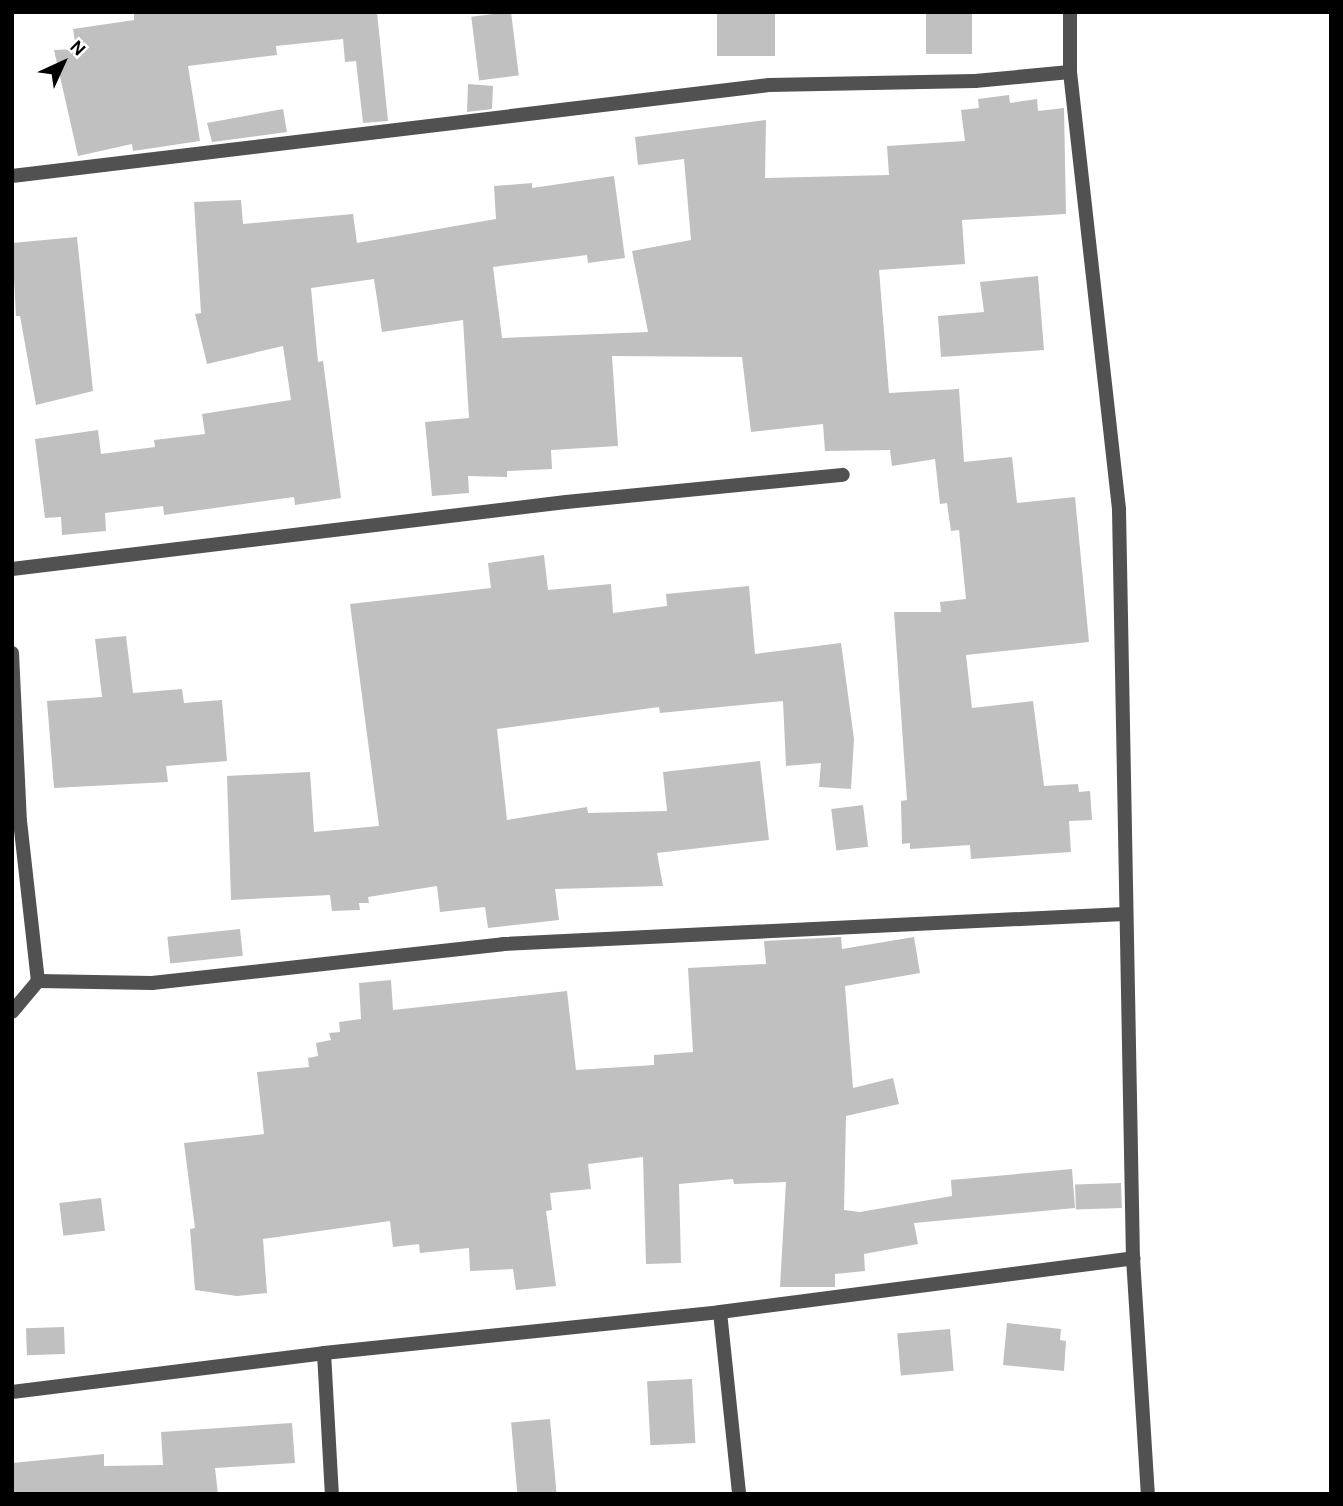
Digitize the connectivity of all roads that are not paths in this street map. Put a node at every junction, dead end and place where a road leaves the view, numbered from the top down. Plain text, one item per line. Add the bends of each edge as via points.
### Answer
1 (1070, 12) edge
2 (1070, 72) junction
3 (12, 176) edge
4 (843, 475) dead end
5 (12, 569) edge
6 (12, 653) edge
7 (1124, 914) junction
8 (38, 981) junction
9 (12, 1012) edge
10 (1133, 1258) junction
11 (720, 1312) junction
12 (324, 1353) junction
13 (12, 1392) edge
14 (332, 1494) edge
15 (739, 1494) edge
16 (1149, 1494) edge

1 - 2 street
2 - 3 street via 975,81 769,85
2 - 7 street via 1119,510
4 - 5 street via 566,502
6 - 8 street via 20,821
7 - 8 street via 503,944 152,983
7 - 10 street
8 - 9 street
10 - 11 street
10 - 16 street
11 - 12 street
11 - 15 street
12 - 13 street
12 - 14 street

